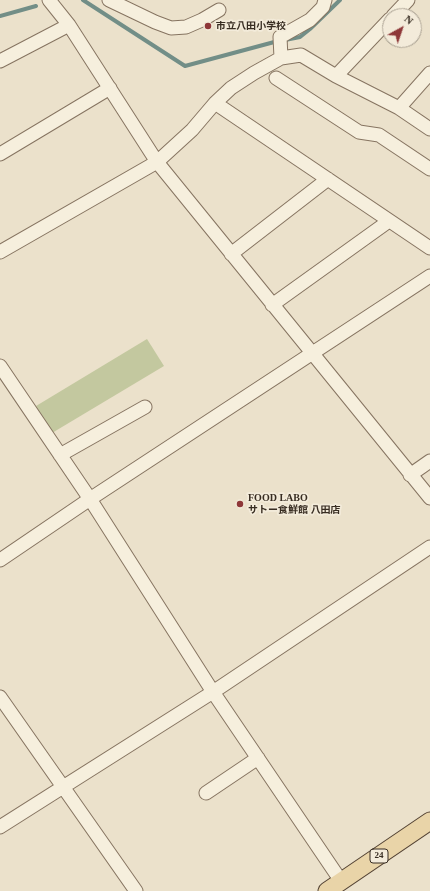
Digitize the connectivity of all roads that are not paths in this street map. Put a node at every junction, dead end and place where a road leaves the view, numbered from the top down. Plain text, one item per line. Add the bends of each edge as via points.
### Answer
1 (49, 0) edge
2 (109, 0) edge
3 (325, 0) edge
4 (408, 0) edge
5 (400, 8) edge
6 (219, 10) dead end
7 (69, 25) junction
8 (382, 27) edge
9 (281, 48) junction
10 (0, 61) edge
11 (430, 73) edge
12 (336, 76) junction
13 (276, 78) dead end
14 (110, 88) junction
15 (215, 103) junction
16 (399, 108) junction
17 (430, 129) edge
18 (0, 154) edge
19 (157, 162) junction
20 (430, 169) edge
21 (328, 179) junction
22 (390, 221) junction
23 (430, 248) edge
24 (0, 252) edge
25 (231, 254) junction
26 (430, 276) edge
27 (272, 305) junction
28 (311, 354) junction
29 (0, 366) edge
30 (145, 407) dead end
31 (60, 456) junction
32 (430, 461) edge
33 (410, 475) junction
34 (430, 498) edge
35 (90, 499) junction
36 (430, 547) edge
37 (0, 560) edge
38 (213, 692) junction
39 (0, 697) edge
40 (258, 758) junction
41 (62, 787) junction
42 (206, 793) dead end
43 (430, 821) edge
44 (0, 827) edge
45 (342, 881) junction
46 (136, 891) edge
47 (327, 891) edge

1 - 7 street
2 - 6 street via 171,28 186,27
3 - 9 street via 310,20 280,37
4 - 5 street
7 - 10 street
7 - 14 street
8 - 12 street
9 - 12 street via 301,55
9 - 15 street
11 - 16 street
12 - 16 street
13 - 20 street via 359,132 379,135
14 - 18 street
14 - 19 street
15 - 19 street via 192,130
15 - 21 street
16 - 17 street
19 - 24 street
19 - 25 street
21 - 22 street
21 - 25 street
22 - 23 street
22 - 27 street
25 - 27 street
26 - 28 street
27 - 28 street
28 - 33 street
28 - 35 street
29 - 31 street
30 - 31 street
31 - 35 street
32 - 33 street
33 - 34 street
35 - 37 street
35 - 38 street
36 - 38 street
38 - 40 street
38 - 41 street
39 - 41 street
40 - 42 street
40 - 45 street
41 - 44 street
41 - 46 street
43 - 45 main road, 24
45 - 47 main road, 24

